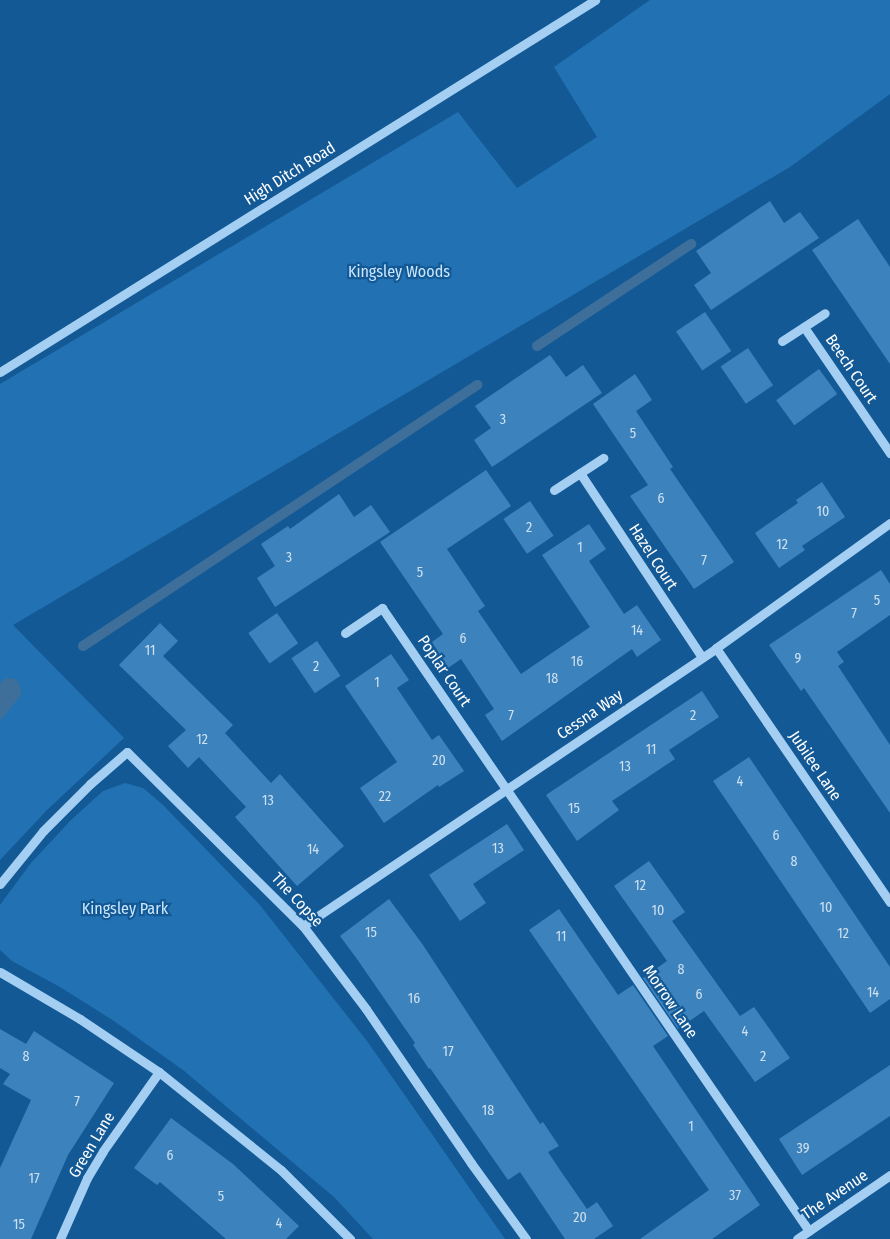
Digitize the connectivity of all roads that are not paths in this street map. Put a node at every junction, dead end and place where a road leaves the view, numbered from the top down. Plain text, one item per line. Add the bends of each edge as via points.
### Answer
1 (594, 0) edge
2 (824, 313) dead end
3 (804, 327) junction
4 (782, 341) dead end
5 (0, 372) edge
6 (890, 453) edge
7 (603, 458) dead end
8 (580, 473) junction
9 (554, 490) dead end
10 (890, 523) edge
11 (345, 633) dead end
12 (716, 648) junction
13 (702, 657) junction
14 (506, 789) junction
15 (0, 884) edge
16 (890, 902) edge
17 (303, 926) junction
18 (0, 972) edge
19 (159, 1072) junction
20 (890, 1175) edge
21 (809, 1231) junction
22 (60, 1239) edge
23 (350, 1239) edge
24 (526, 1239) edge
25 (797, 1239) edge

1 - 5 street, High Ditch Road
2 - 3 street, Beech Court
3 - 4 street, Beech Court
3 - 6 street, Beech Court
7 - 8 street
8 - 9 street
8 - 13 street, Hazel Court
10 - 12 street, Cessna Way
11 - 14 street, Poplar Court via 382,608
12 - 13 street, Cessna Way
12 - 16 street, Jubilee Lane
13 - 14 street, Cessna Way
14 - 17 street, Cessna Way
14 - 21 street, Morrow Lane
15 - 17 street, The Copse via 43,831 127,752
17 - 24 street, The Copse via 366,1009
18 - 19 street via 80,1018
19 - 22 street, Green Lane via 102,1151
19 - 23 street via 281,1170
20 - 21 street, The Avenue
21 - 25 street, The Avenue

